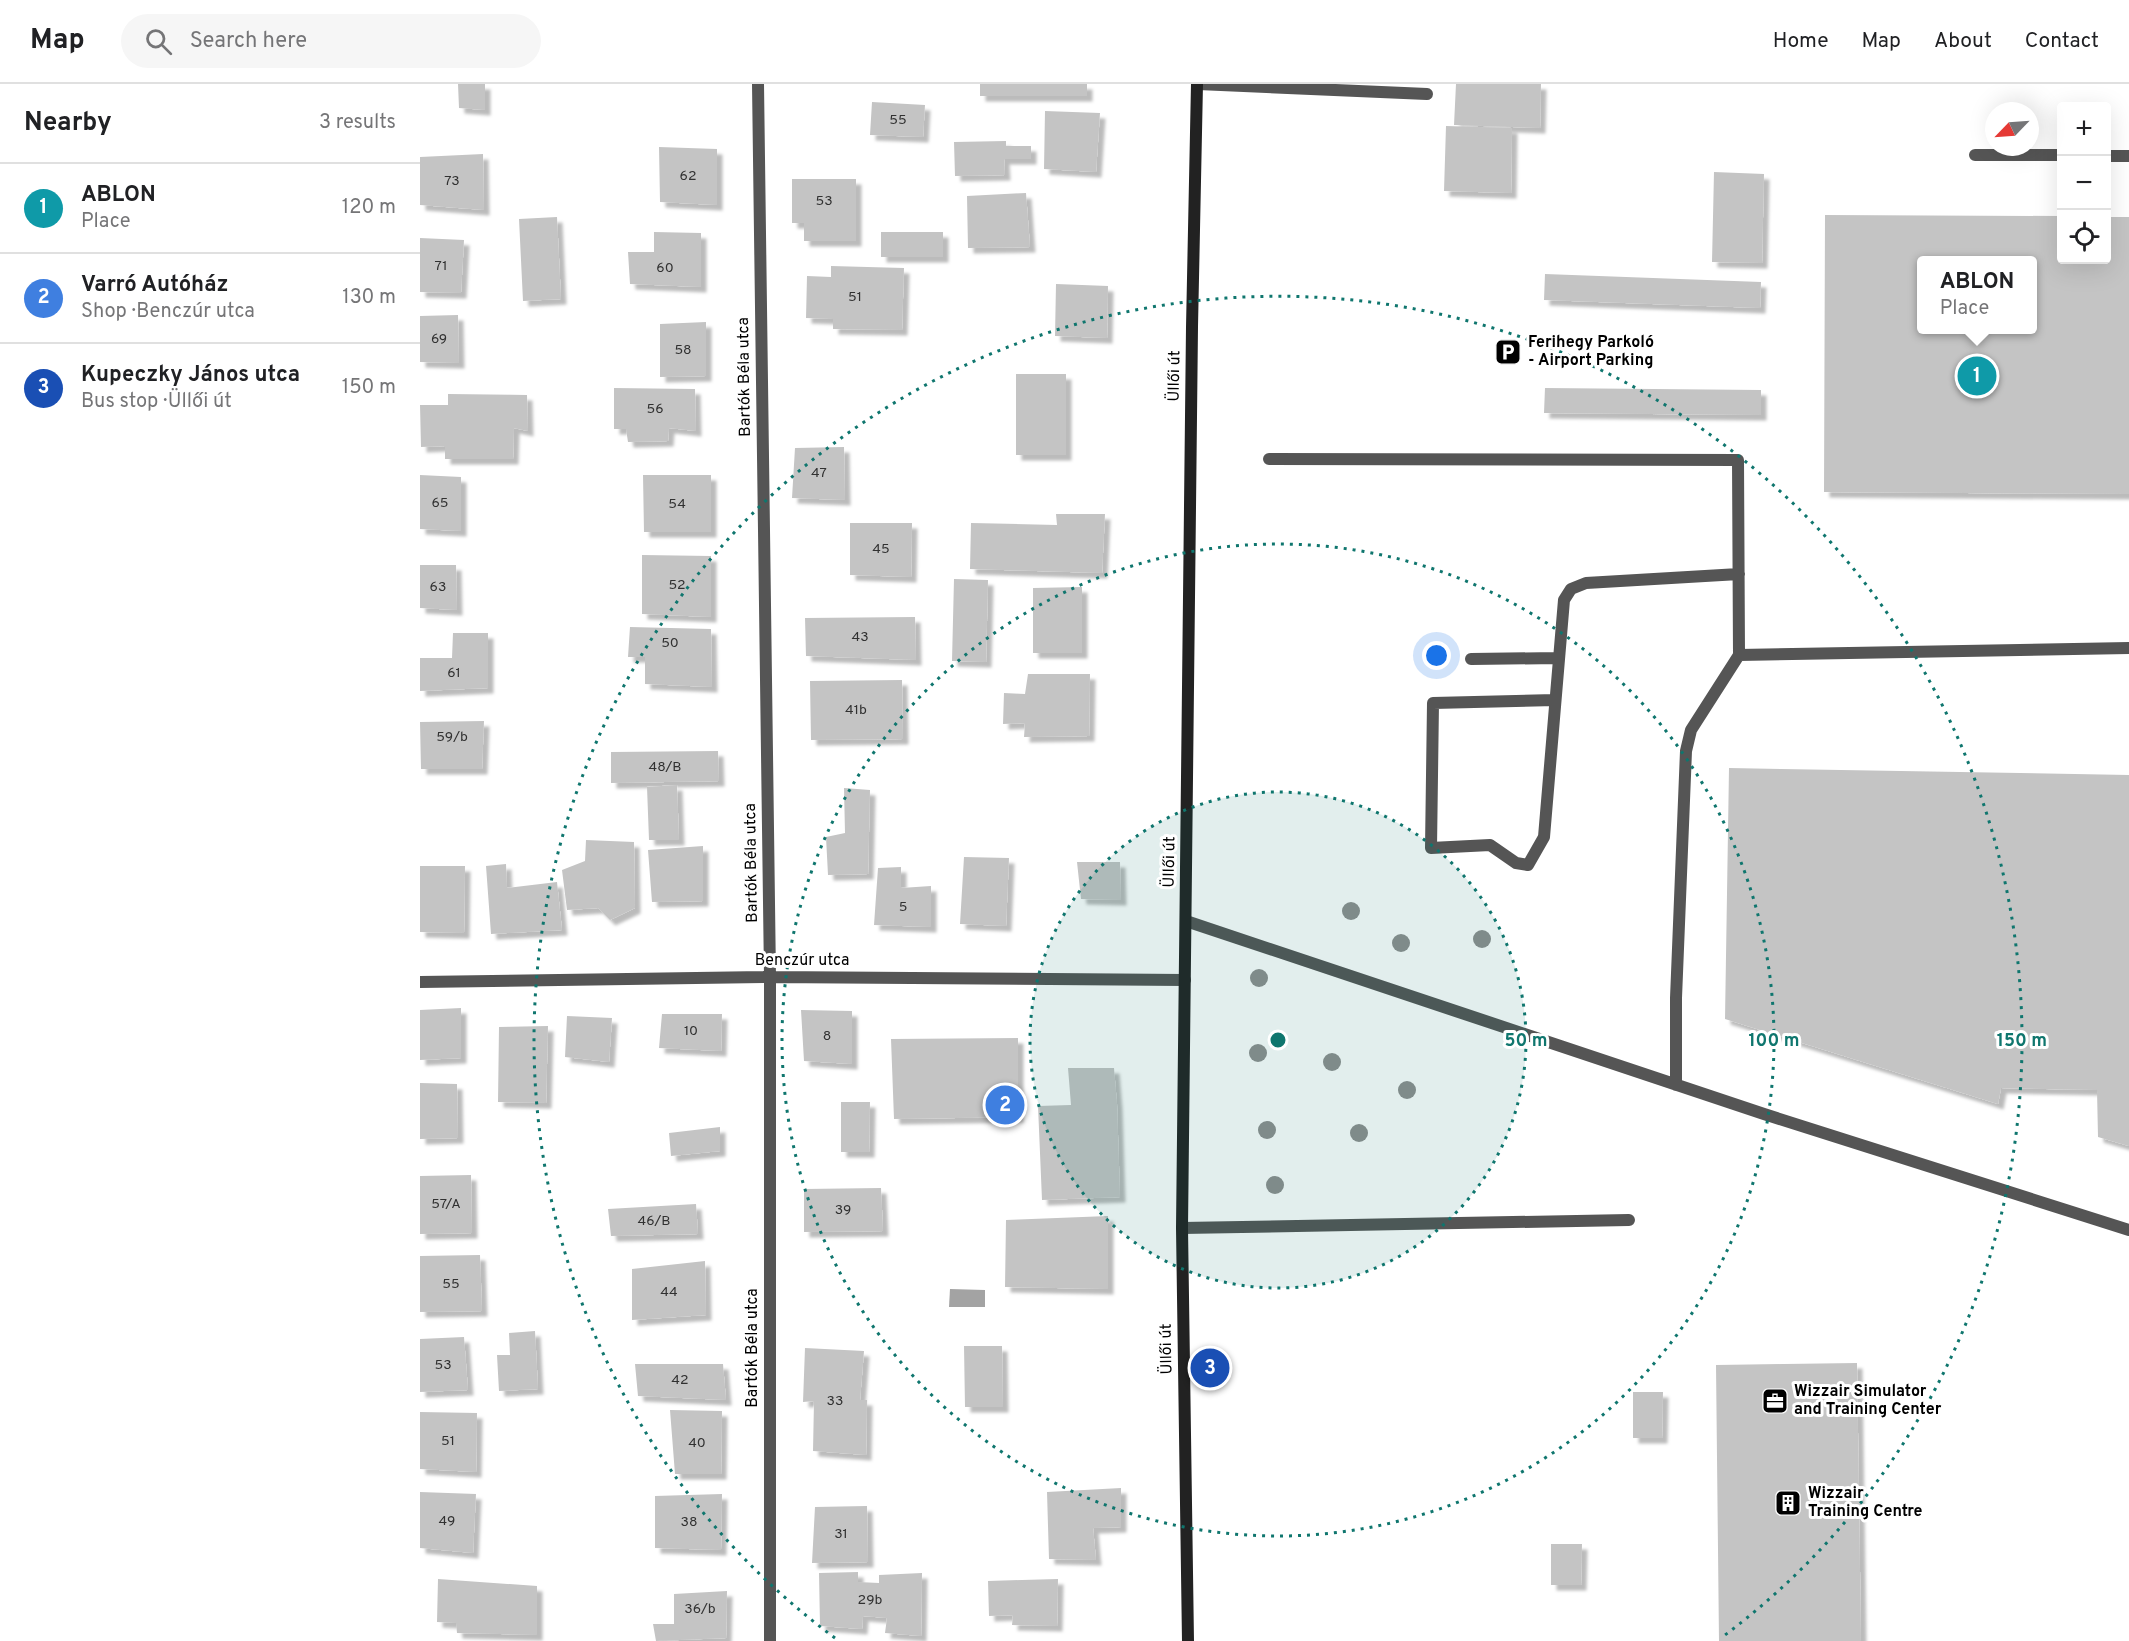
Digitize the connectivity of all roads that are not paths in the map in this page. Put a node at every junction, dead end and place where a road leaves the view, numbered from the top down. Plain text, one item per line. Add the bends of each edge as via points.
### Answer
1 (758, 84) edge
2 (1198, 84) edge
3 (1427, 94) dead end
4 (1975, 155) dead end
5 (2057, 155) edge
6 (2111, 156) edge
7 (2129, 156) edge
8 (1269, 459) dead end
9 (1739, 574) junction
10 (2129, 648) edge
11 (1739, 655) junction
12 (1558, 658) junction
13 (1471, 659) dead end
14 (1555, 700) junction
15 (1186, 921) junction
16 (770, 977) junction
17 (1185, 980) junction
18 (420, 982) edge
19 (1676, 1085) junction
20 (1629, 1220) dead end
21 (1182, 1228) junction
22 (2129, 1230) edge
23 (770, 1641) edge
24 (1188, 1641) edge

1 - 16 street, Bartók Béla utca
2 - 3 street
2 - 15 main road, Üllői út
4 - 5 street
6 - 7 street
8 - 9 street via 1738,460
9 - 11 street
9 - 12 street via 1578,586 1564,600
10 - 11 street
11 - 19 street via 1691,730 1686,751
12 - 13 street
12 - 14 street
14 - 14 street via 1544,837 1528,865 1516,863 1490,845 1431,848 1433,703
15 - 17 main road, Üllői út
15 - 19 street
16 - 17 street, Benczúr utca
16 - 18 street, Benczúr utca
16 - 23 street, Bartók Béla utca
17 - 21 main road, Üllői út
19 - 22 street
20 - 21 street
21 - 24 main road, Üllői út

